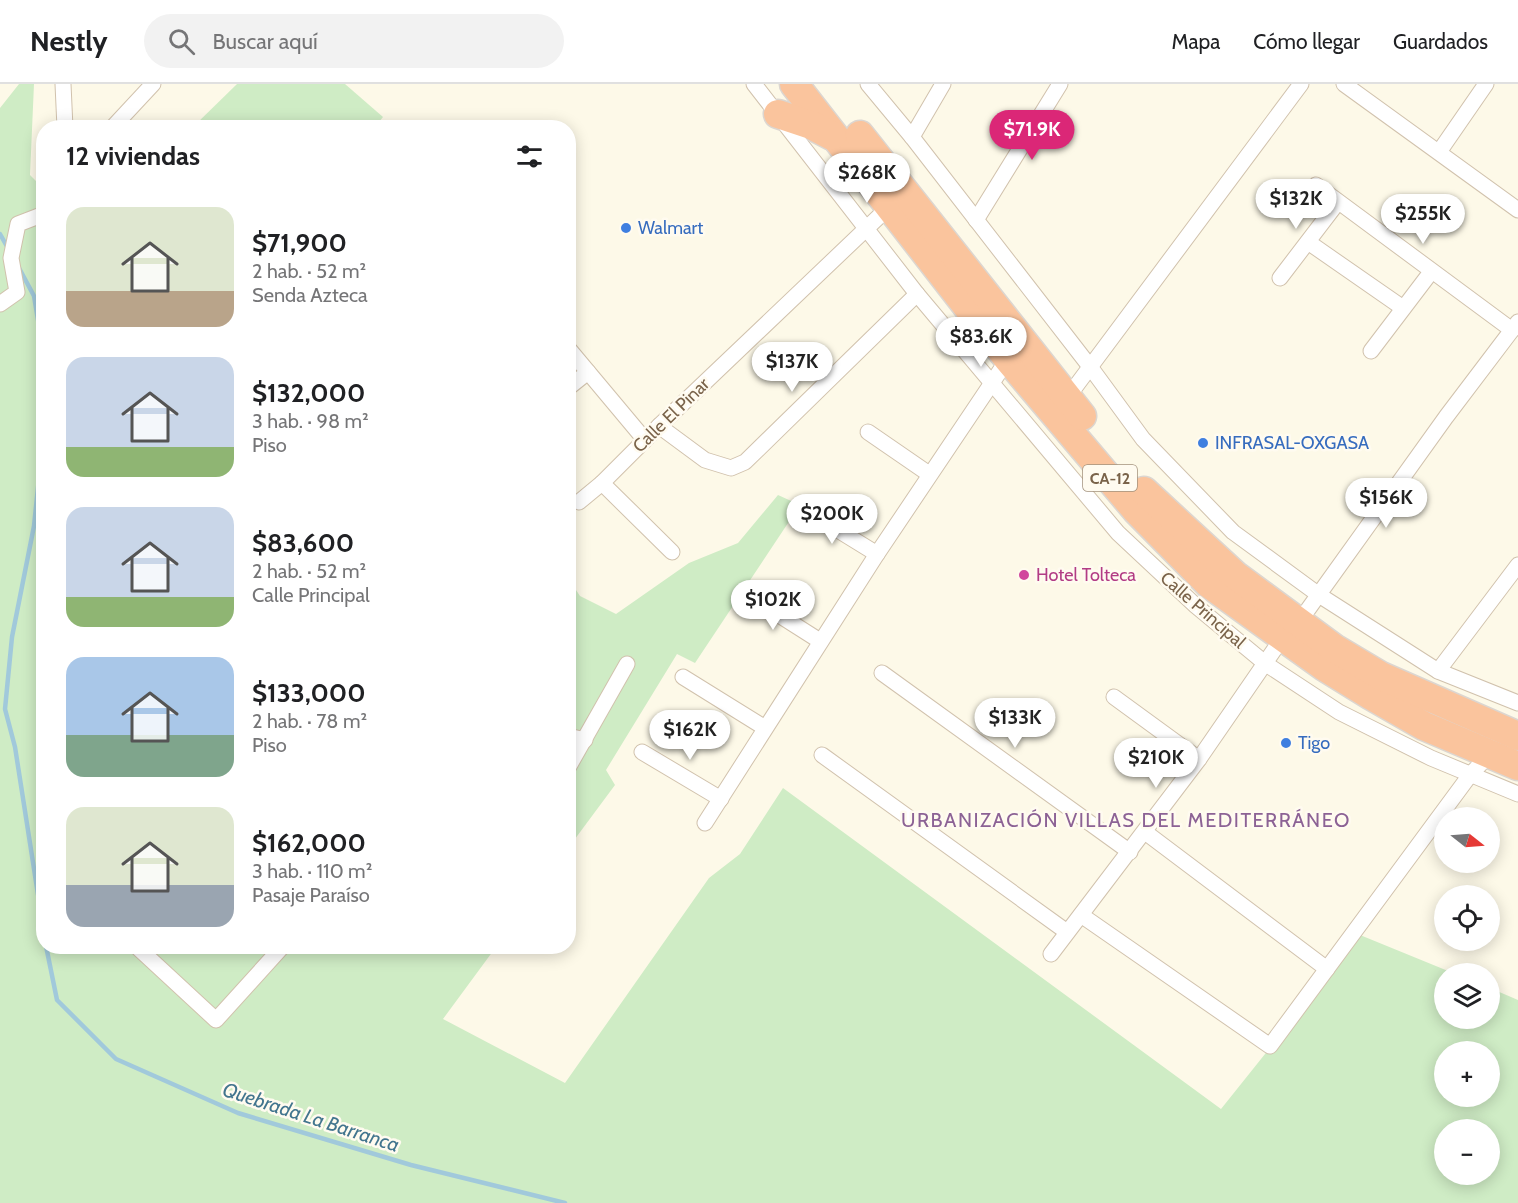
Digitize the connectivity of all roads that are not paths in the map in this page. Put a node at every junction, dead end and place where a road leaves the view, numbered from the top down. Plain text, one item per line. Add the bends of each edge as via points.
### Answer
1 (63, 84) edge
2 (153, 84) edge
3 (754, 84) edge
4 (794, 84) edge
5 (820, 84) edge
6 (868, 84) edge
7 (943, 84) edge
8 (1060, 84) edge
9 (1301, 84) edge
10 (1344, 84) edge
11 (1486, 84) edge
12 (778, 114) junction
13 (65, 120) edge
14 (119, 120) edge
15 (912, 137) junction
16 (840, 141) junction
17 (1439, 152) junction
18 (1316, 185) dead end
19 (1338, 202) junction
20 (890, 206) junction
21 (1518, 210) edge
22 (36, 217) edge
23 (976, 220) junction
24 (865, 227) junction
25 (1308, 242) junction
26 (1431, 272) junction
27 (1280, 278) dead end
28 (917, 294) junction
29 (0, 304) edge
30 (1403, 308) junction
31 (1515, 326) edge
32 (1371, 351) dead end
33 (576, 358) edge
34 (1008, 358) junction
35 (1091, 368) junction
36 (588, 372) junction
37 (576, 381) edge
38 (991, 382) junction
39 (1067, 398) junction
40 (658, 426) junction
41 (868, 432) dead end
42 (645, 440) junction
43 (929, 474) junction
44 (602, 483) junction
45 (579, 502) dead end
46 (804, 509) dead end
47 (672, 552) dead end
48 (877, 554) junction
49 (1518, 565) edge
50 (743, 592) dead end
51 (1319, 595) junction
52 (1291, 630) junction
53 (820, 641) junction
54 (627, 664) dead end
55 (1266, 664) junction
56 (1438, 671) junction
57 (882, 673) dead end
58 (683, 677) dead end
59 (1114, 697) dead end
60 (1518, 703) edge
61 (765, 728) junction
62 (1518, 736) edge
63 (576, 738) edge
64 (585, 740) junction
65 (642, 752) dead end
66 (576, 755) edge
67 (822, 755) dead end
68 (1490, 755) junction
69 (1199, 759) junction
70 (1518, 766) edge
71 (1470, 775) junction
72 (1518, 794) edge
73 (720, 799) junction
74 (705, 824) dead end
75 (1145, 832) junction
76 (1130, 852) junction
77 (1081, 915) junction
78 (1067, 932) junction
79 (145, 954) edge
80 (276, 954) edge
81 (1051, 954) dead end
82 (1327, 969) junction

1 - 13 street
2 - 14 street
3 - 12 street, Calle Principal
4 - 16 highway, CA-12
5 - 39 highway, CA-12
6 - 15 street
7 - 15 street
8 - 23 street
9 - 35 street
10 - 17 street
11 - 17 street
12 - 16 highway via 811,125
12 - 24 street, Calle Principal
15 - 23 street
16 - 20 highway, CA-12
17 - 21 street
18 - 19 street
19 - 25 street
19 - 26 street
20 - 24 street, Calle El Pinar
20 - 34 highway, CA-12
22 - 29 street via 18,224 11,258 17,292
23 - 35 street
24 - 28 street, Calle Principal
24 - 40 street, Calle El Pinar
25 - 27 street
25 - 30 street
26 - 30 street
26 - 31 street
28 - 38 street, Calle Principal
28 - 40 street via 745,462 731,468 705,460
30 - 32 street
31 - 51 street
33 - 36 street
34 - 38 street
34 - 52 highway, CA-12 via 1136,510 1209,584
35 - 39 street
35 - 51 street via 1143,439 1233,532
36 - 37 street
36 - 42 street
38 - 43 street
38 - 55 street, Calle Principal via 1118,533
39 - 52 highway, CA-12 via 1149,497
40 - 42 street, Calle El Pinar
41 - 43 street
42 - 44 street, Calle El Pinar
43 - 48 street
44 - 45 street, Calle El Pinar
44 - 47 street
46 - 48 street
48 - 53 street
49 - 56 street
50 - 53 street
51 - 52 street
51 - 56 street
52 - 55 street
52 - 62 highway, CA-12 via 1334,648 1381,676
52 - 68 highway, CA-12 via 1323,666 1424,726
53 - 61 street
54 - 64 street
55 - 69 street
55 - 71 street, Calle Principal via 1339,712
56 - 60 street
57 - 76 street
58 - 61 street
59 - 69 street
61 - 73 street
63 - 64 street
64 - 66 street
65 - 73 street
67 - 78 street
68 - 70 highway, CA-12
68 - 71 street
69 - 75 street
71 - 72 street, Calle Principal
71 - 82 street
73 - 74 street
75 - 76 street
75 - 82 street
76 - 77 street
77 - 78 street
77 - 82 street via 1270,1046
78 - 81 street
79 - 80 street via 216,1020

